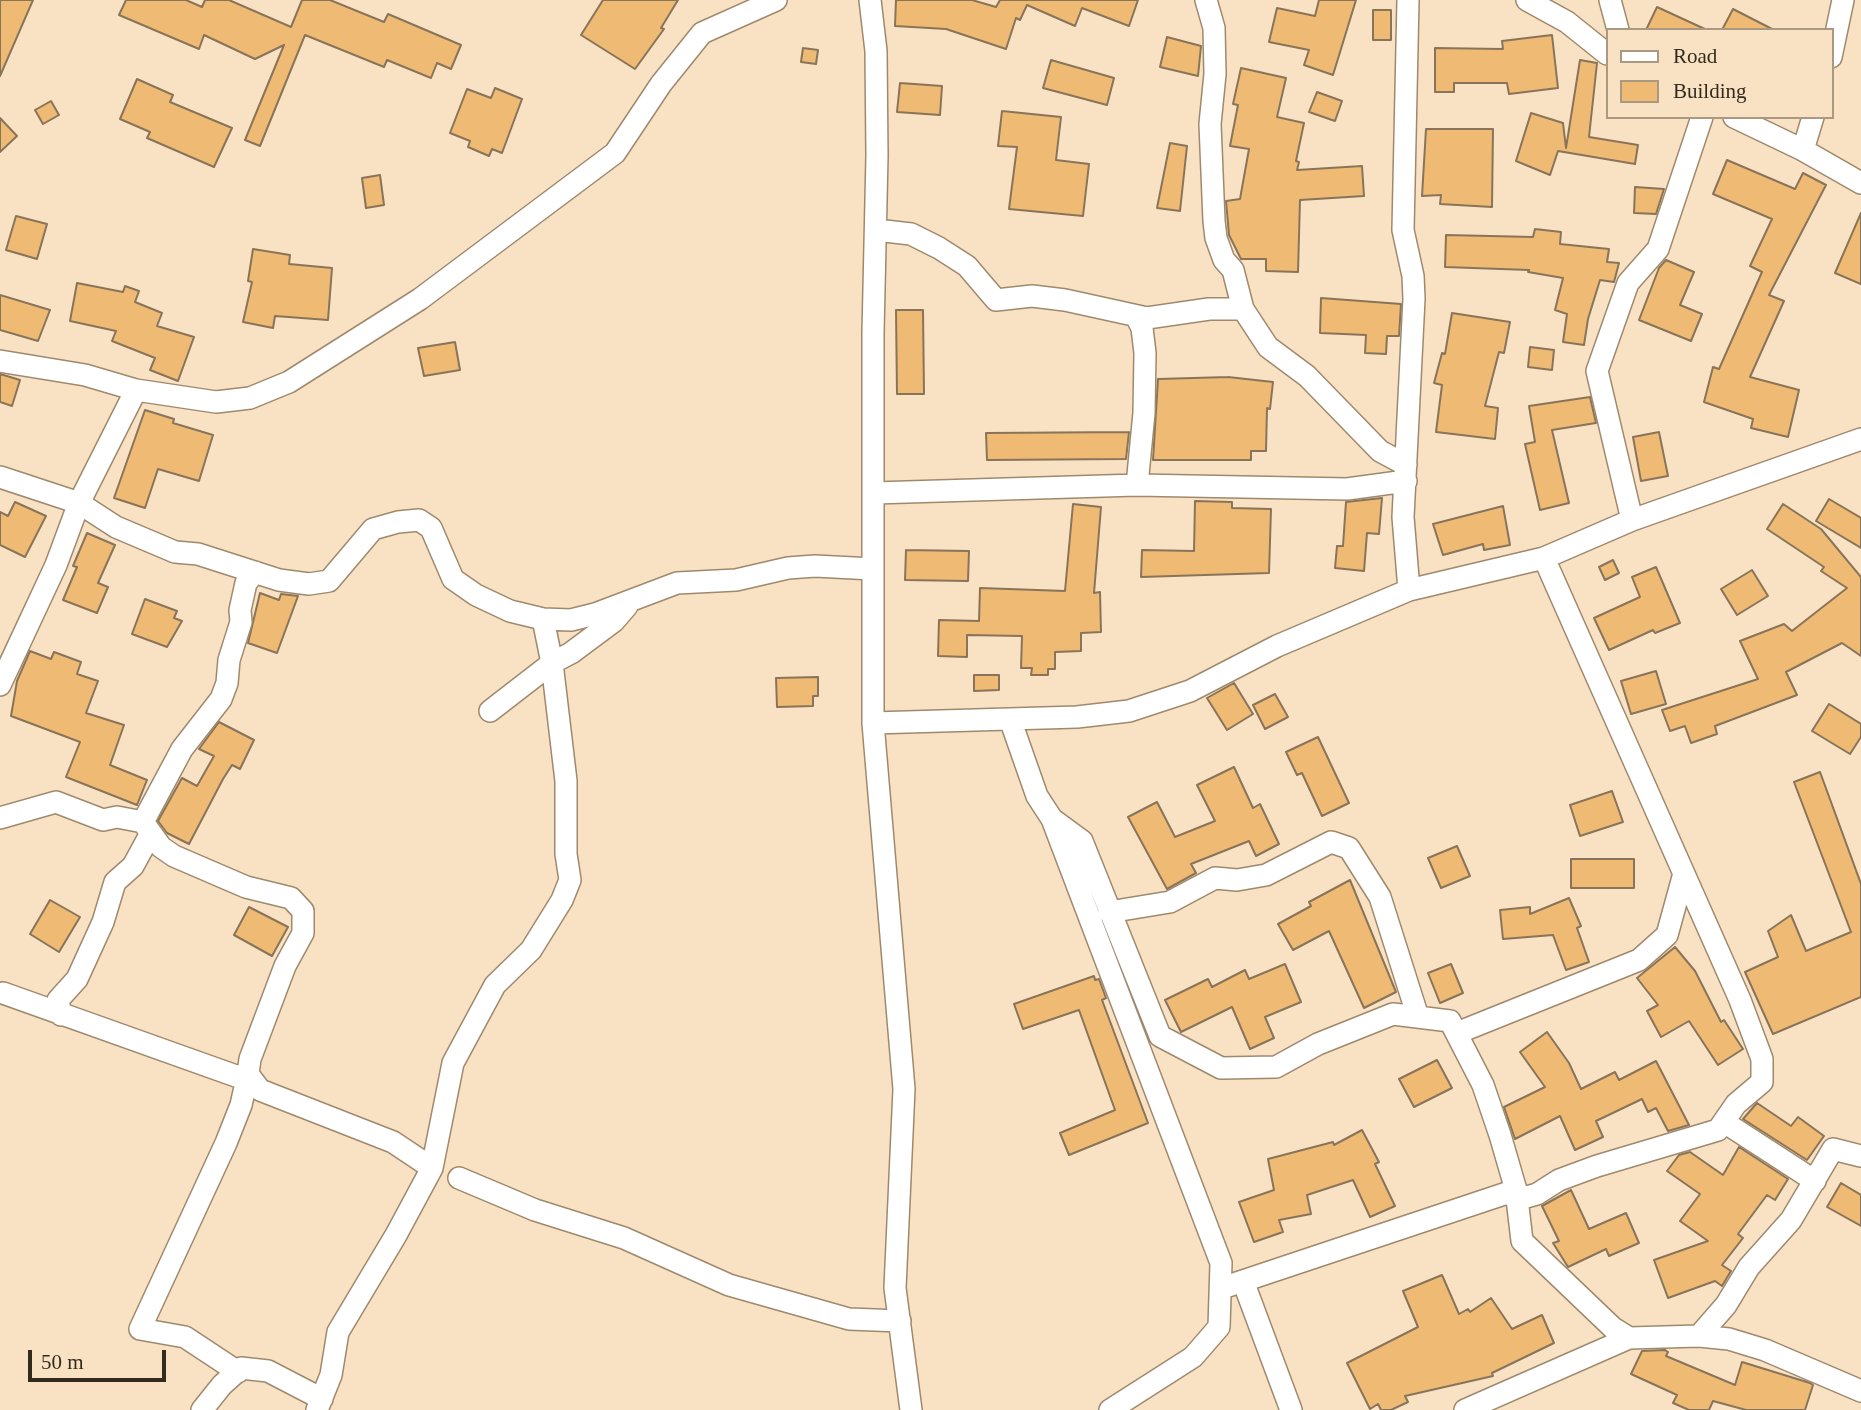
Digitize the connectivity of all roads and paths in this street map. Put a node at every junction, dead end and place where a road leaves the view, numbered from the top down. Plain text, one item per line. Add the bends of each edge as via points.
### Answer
1 (776, 0) edge
2 (870, 0) edge
3 (1206, 0) edge
4 (1408, 0) edge
5 (1527, 0) edge
6 (1610, 0) edge
7 (1843, 0) edge
8 (1617, 28) edge
9 (1833, 48) edge
10 (1605, 52) edge
11 (1701, 119) edge
12 (1738, 119) edge
13 (1813, 119) edge
14 (1803, 150) junction
15 (1861, 183) edge
16 (876, 230) junction
17 (1243, 309) junction
18 (1136, 316) junction
19 (0, 361) edge
20 (136, 390) junction
21 (1861, 439) edge
22 (1406, 473) junction
23 (0, 477) edge
24 (1136, 485) junction
25 (874, 493) junction
26 (79, 503) junction
27 (1632, 520) junction
28 (1544, 558) junction
29 (873, 569) junction
30 (246, 574) junction
31 (1409, 590) junction
32 (633, 599) junction
33 (543, 619) junction
34 (552, 663) junction
35 (0, 685) edge
36 (490, 710) dead end
37 (1010, 719) junction
38 (873, 723) junction
39 (0, 818) edge
40 (1052, 819) junction
41 (147, 828) junction
42 (1684, 877) junction
43 (1110, 912) junction
44 (3, 993) dead end
45 (61, 1015) junction
46 (1418, 1017) junction
47 (1457, 1033) junction
48 (248, 1074) junction
49 (1724, 1122) junction
50 (1861, 1156) edge
51 (432, 1168) junction
52 (459, 1178) dead end
53 (1815, 1181) junction
54 (1516, 1195) junction
55 (1243, 1281) junction
56 (1222, 1288) junction
57 (900, 1321) junction
58 (1699, 1336) junction
59 (1629, 1338) junction
60 (237, 1372) junction
61 (1861, 1391) edge
62 (320, 1404) edge
63 (202, 1410) edge
64 (911, 1410) edge
65 (1110, 1410) edge
66 (1291, 1410) edge
67 (1465, 1410) edge

1 - 20 street via 702,33 615,153 420,299 289,382 250,398 216,402
2 - 16 street via 876,51
3 - 17 street via 1214,28 1210,124 1216,238 1233,270
4 - 22 street via 1403,230 1414,299
5 - 10 street via 1567,22
6 - 8 street
7 - 9 street
11 - 27 street via 1658,249 1628,284 1597,371
12 - 14 street
13 - 14 street
14 - 15 street
16 - 18 street via 911,234 939,248 967,266 996,300 1032,296
16 - 25 street
17 - 18 street
17 - 22 street via 1268,346 1307,376
18 - 24 street via 1145,353
19 - 20 street via 85,375
20 - 26 street
21 - 27 street
22 - 24 street via 1347,489
22 - 31 street via 1403,517
23 - 26 street
24 - 25 street
25 - 29 street
26 - 30 street via 156,544
26 - 35 street via 56,565
27 - 28 street
28 - 31 street
28 - 42 street
29 - 32 street via 835,565 788,568 736,580 677,583
29 - 38 street
30 - 33 street via 309,584 329,581 373,529 419,520 431,528 453,579 510,611
30 - 41 street via 241,622 224,691 177,757
31 - 37 street via 1277,646 1189,691 1129,711
32 - 33 street via 571,620
32 - 34 street via 614,621
33 - 34 street
34 - 36 street
34 - 51 street via 566,781 570,880 531,950 495,985 453,1063
37 - 38 street
37 - 40 street via 1037,796
38 - 57 street via 904,1089 895,1288
39 - 41 street via 56,803 103,820 117,817
40 - 43 street via 1082,841
40 - 56 street via 1213,1237
41 - 45 street via 133,866 115,882 77,979 58,1000
41 - 48 street via 174,856 246,887 290,898 303,911 303,933 285,966
42 - 47 street via 1667,934 1639,960
42 - 49 street via 1762,1059 1762,1082 1736,1104
43 - 46 street via 1160,1037 1221,1068 1276,1067 1318,1044 1393,1014
43 - 46 street via 1170,902 1215,878 1266,875 1331,842 1349,848 1380,897
44 - 45 street
45 - 48 street via 236,1076
46 - 47 street via 1450,1021
47 - 54 street via 1483,1085
48 - 51 street via 260,1090 393,1142
48 - 60 street via 242,1105 226,1143 140,1329 185,1337
49 - 53 street
49 - 54 street via 1718,1130 1597,1166 1537,1194
50 - 53 street via 1833,1149
51 - 62 street via 338,1332 331,1375
52 - 57 street via 535,1210 624,1238 729,1285 849,1318
53 - 58 street via 1791,1220 1749,1267 1726,1305
54 - 55 street
54 - 59 street via 1522,1241
55 - 56 street
55 - 66 street
56 - 65 street via 1219,1327 1193,1357
57 - 64 street
58 - 59 street
58 - 61 street via 1765,1350
59 - 67 street
60 - 62 street via 241,1368 268,1371
60 - 63 street

